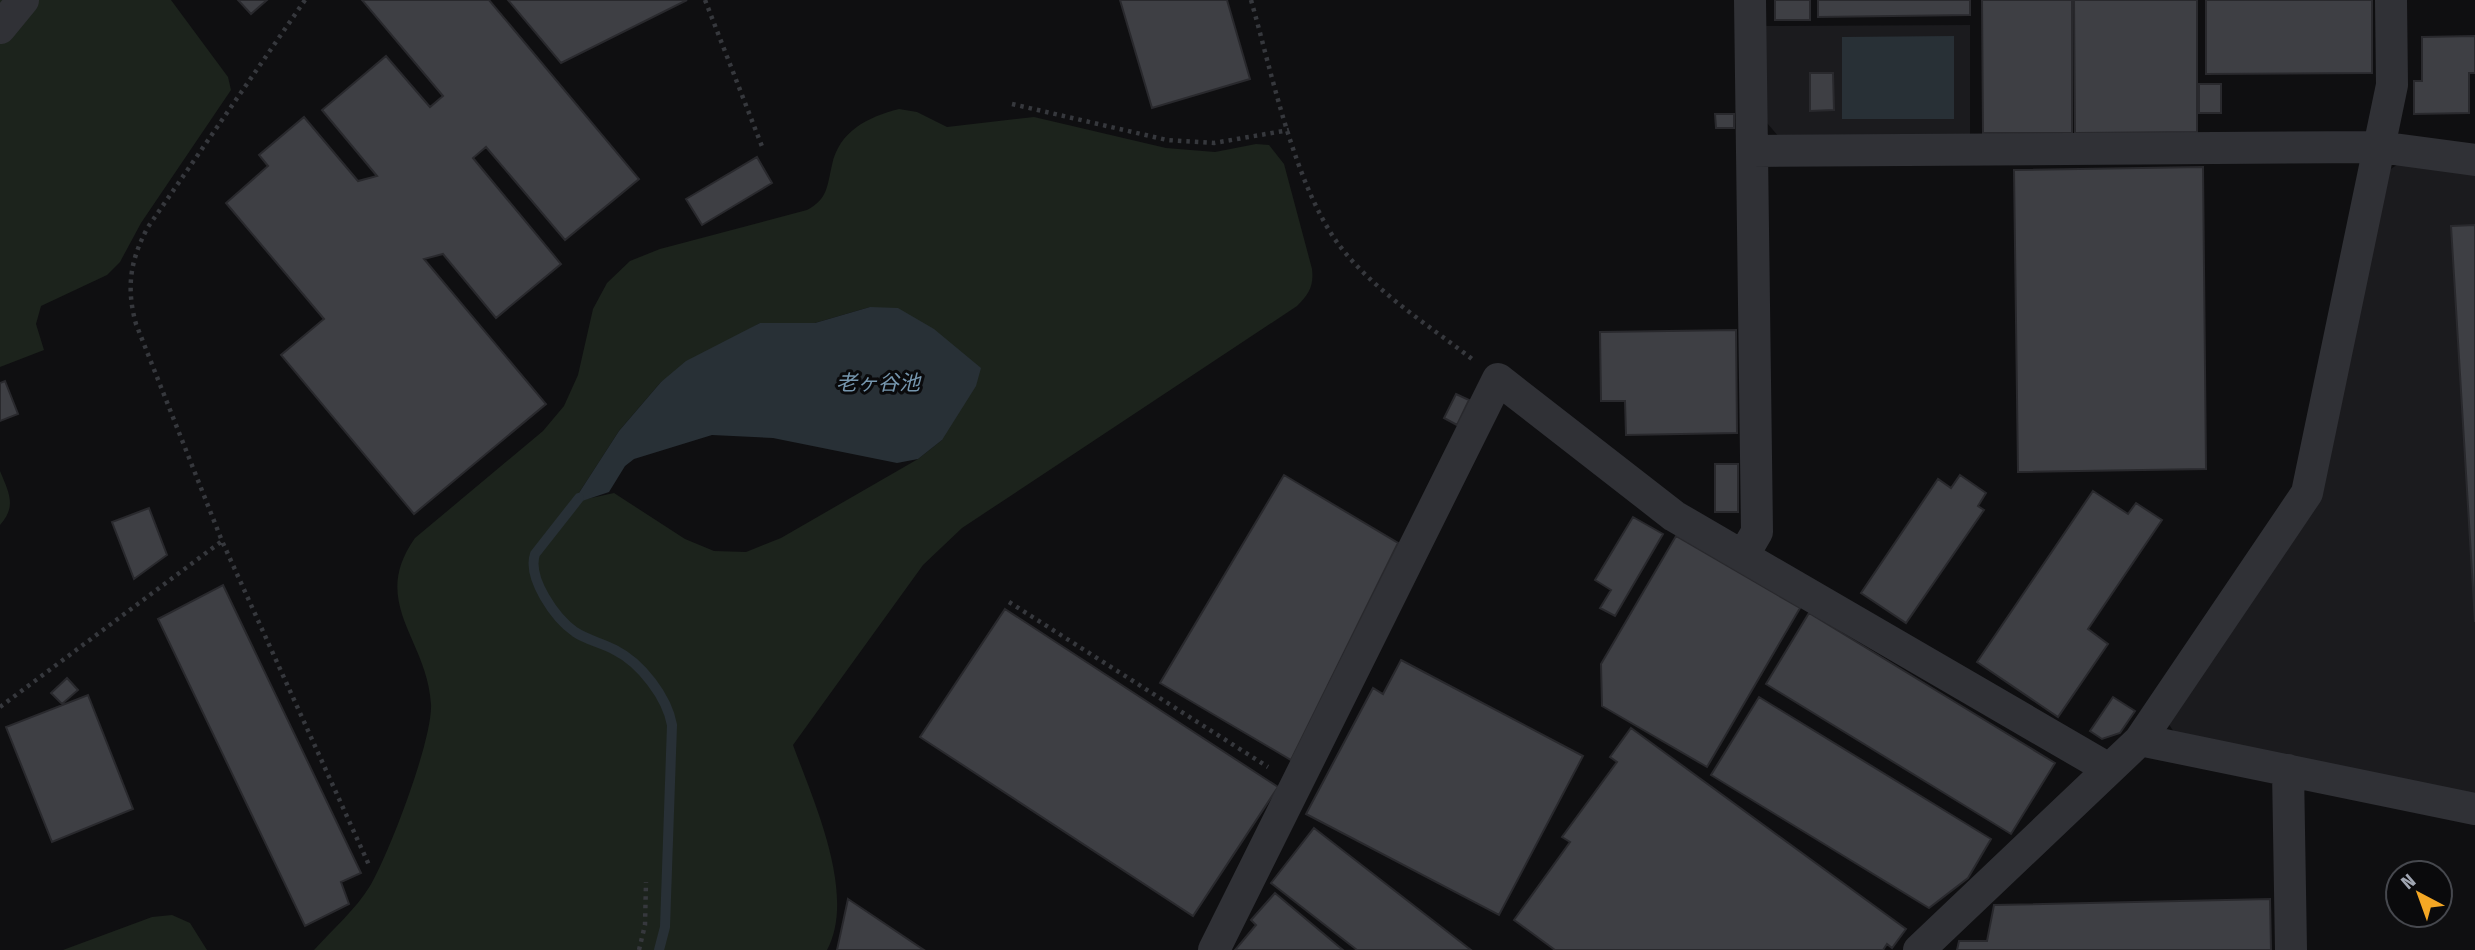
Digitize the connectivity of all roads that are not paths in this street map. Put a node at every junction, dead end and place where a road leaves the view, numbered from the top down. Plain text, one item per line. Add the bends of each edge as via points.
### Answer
1 (23, 0) edge
2 (1750, 0) edge
3 (2390, 0) edge
4 (0, 29) edge
5 (2379, 147) junction
6 (1752, 151) junction
7 (2475, 160) edge
8 (1742, 556) junction
9 (2140, 740) junction
10 (2109, 769) junction
11 (2288, 771) junction
12 (2475, 809) edge
13 (1214, 950) edge
14 (1919, 950) edge
15 (2291, 950) edge

1 - 4 street
2 - 6 street
3 - 5 street via 2392,85
5 - 6 street
5 - 7 street
5 - 9 street via 2307,493
6 - 8 street via 1757,532
8 - 10 street
8 - 13 street via 1674,516 1498,379
9 - 10 street
9 - 11 street
10 - 14 street
11 - 12 street
11 - 15 street

